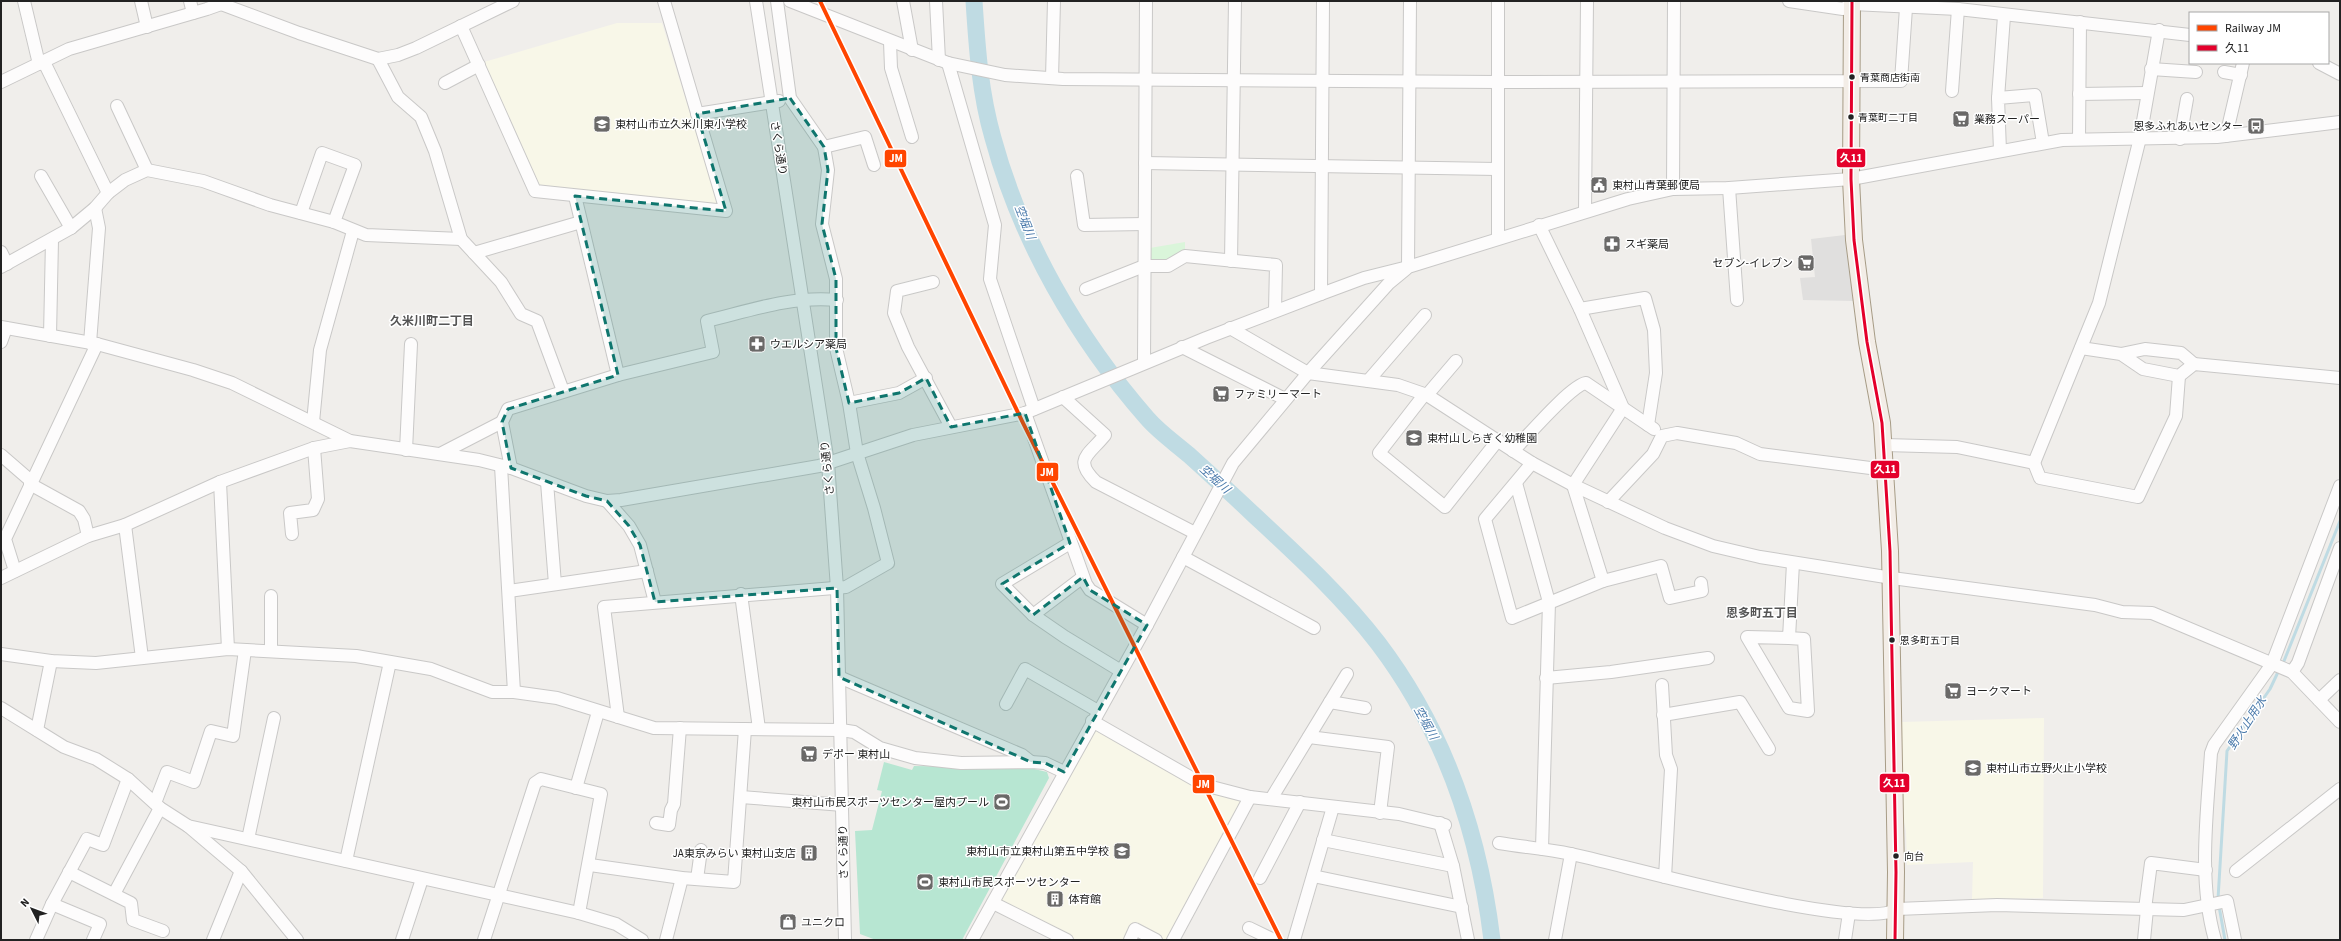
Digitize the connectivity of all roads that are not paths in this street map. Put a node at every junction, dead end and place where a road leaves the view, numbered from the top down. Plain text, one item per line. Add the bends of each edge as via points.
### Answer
1 (24, 1) edge
2 (141, 1) edge
3 (190, 1) edge
4 (513, 1) edge
5 (664, 1) edge
6 (756, 1) edge
7 (777, 1) edge
8 (790, 1) edge
9 (903, 1) edge
10 (936, 1) edge
11 (1054, 1) edge
12 (1146, 1) edge
13 (1235, 1) edge
14 (1323, 1) edge
15 (1410, 1) edge
16 (1498, 1) edge
17 (1587, 1) edge
18 (1674, 1) edge
19 (1789, 1) edge
20 (1852, 2) edge
21 (222, 3) edge
22 (1906, 8) junction
23 (1958, 9) junction
24 (193, 13) junction
25 (2004, 16) junction
26 (2080, 22) junction
27 (461, 26) junction
28 (147, 27) junction
29 (2159, 30) junction
30 (2189, 35) edge
31 (890, 42) junction
32 (912, 50) junction
33 (378, 59) junction
34 (943, 62) junction
35 (41, 63) junction
36 (2243, 64) edge
37 (2321, 64) edge
38 (479, 65) junction
39 (2151, 69) junction
40 (2196, 72) dead end
41 (2224, 72) dead end
42 (2340, 74) edge
43 (2241, 75) junction
44 (1052, 78) junction
45 (1146, 79) junction
46 (1234, 79) junction
47 (1322, 80) junction
48 (1409, 81) junction
49 (1, 82) edge
50 (1498, 82) junction
51 (1585, 82) junction
52 (445, 83) dead end
53 (1673, 83) junction
54 (1851, 83) junction
55 (1952, 91) dead end
56 (2147, 93) junction
57 (2079, 94) junction
58 (790, 98) junction
59 (1998, 98) junction
60 (2187, 99) dead end
61 (772, 103) junction
62 (117, 106) dead end
63 (697, 114) junction
64 (2340, 122) edge
65 (2226, 136) junction
66 (912, 137) dead end
67 (2079, 138) junction
68 (2140, 138) junction
69 (2180, 139) junction
70 (2043, 143) junction
71 (824, 147) junction
72 (2000, 151) junction
73 (1145, 163) junction
74 (1232, 164) junction
75 (874, 165) dead end
76 (1322, 166) junction
77 (1409, 167) junction
78 (1497, 169) junction
79 (146, 170) junction
80 (41, 176) dead end
81 (1077, 176) dead end
82 (1850, 179) junction
83 (1729, 188) junction
84 (1673, 189) junction
85 (108, 193) junction
86 (575, 196) junction
87 (95, 208) junction
88 (1584, 211) junction
89 (301, 213) junction
90 (334, 222) junction
91 (581, 222) junction
92 (1144, 224) junction
93 (1539, 225) junction
94 (71, 228) junction
95 (353, 231) junction
96 (1498, 238) junction
97 (461, 239) junction
98 (52, 240) junction
99 (1, 252) edge
100 (474, 253) junction
101 (1231, 261) junction
102 (4, 265) edge
103 (1144, 266) junction
104 (1408, 267) junction
105 (933, 282) dead end
106 (1086, 289) dead end
107 (1321, 294) junction
108 (802, 299) junction
109 (837, 300) junction
110 (1737, 300) dead end
111 (1580, 309) junction
112 (1275, 310) junction
113 (1425, 315) dead end
114 (4, 328) edge
115 (1230, 328) junction
116 (50, 336) junction
117 (1, 342) edge
118 (93, 343) junction
119 (411, 344) dead end
120 (1182, 347) junction
121 (2081, 348) junction
122 (2121, 354) junction
123 (1456, 361) dead end
124 (1144, 363) junction
125 (2194, 364) junction
126 (1308, 373) junction
127 (618, 375) junction
128 (2178, 376) junction
129 (926, 378) junction
130 (2340, 378) edge
131 (1368, 380) junction
132 (563, 391) junction
133 (1425, 395) junction
134 (1063, 397) junction
135 (1285, 399) junction
136 (849, 403) junction
137 (1623, 408) junction
138 (1030, 411) junction
139 (313, 422) junction
140 (502, 422) junction
141 (1648, 425) junction
142 (951, 427) junction
143 (1662, 436) junction
144 (350, 440) junction
145 (1498, 440) junction
146 (1885, 445) junction
147 (314, 448) junction
148 (406, 450) junction
149 (1513, 451) junction
150 (440, 454) junction
151 (857, 454) junction
152 (1, 455) edge
153 (828, 463) junction
154 (2034, 463) junction
155 (1532, 464) junction
156 (506, 467) junction
157 (1886, 470) junction
158 (31, 482) junction
159 (220, 482) junction
160 (547, 482) junction
161 (1516, 483) junction
162 (1573, 485) junction
163 (2340, 486) edge
164 (607, 501) junction
165 (1608, 502) junction
166 (125, 525) junction
167 (1195, 533) junction
168 (292, 534) dead end
169 (88, 536) junction
170 (3, 538) edge
171 (1070, 543) junction
172 (2340, 548) edge
173 (1183, 557) junction
174 (1793, 563) junction
175 (15, 571) junction
176 (647, 571) junction
177 (1083, 577) junction
178 (1, 578) edge
179 (1892, 578) junction
180 (1603, 581) junction
181 (1701, 583) dead end
182 (555, 584) junction
183 (837, 588) junction
184 (508, 591) junction
185 (741, 594) junction
186 (270, 596) dead end
187 (656, 602) junction
188 (1549, 602) junction
189 (1033, 615) junction
190 (1147, 625) junction
191 (1314, 628) dead end
192 (1789, 638) junction
193 (228, 649) junction
194 (245, 650) junction
195 (271, 650) junction
196 (1, 654) edge
197 (142, 658) junction
198 (1708, 658) dead end
199 (51, 661) junction
200 (390, 662) junction
201 (2274, 665) junction
202 (1121, 671) junction
203 (2291, 672) junction
204 (1347, 674) dead end
205 (839, 677) junction
206 (1546, 678) junction
207 (2340, 680) edge
208 (1662, 685) dead end
209 (514, 692) junction
210 (2319, 700) junction
211 (1330, 702) junction
212 (1006, 704) dead end
213 (1, 708) edge
214 (1365, 708) dead end
215 (598, 712) junction
216 (1663, 715) junction
217 (1095, 716) junction
218 (618, 717) junction
219 (274, 718) dead end
220 (2340, 722) edge
221 (680, 728) junction
222 (745, 729) junction
223 (758, 729) junction
224 (37, 730) junction
225 (841, 730) junction
226 (1308, 737) junction
227 (1769, 749) dead end
228 (1031, 762) junction
229 (1064, 772) junction
230 (128, 780) junction
231 (576, 788) junction
232 (2340, 789) edge
233 (1250, 796) junction
234 (741, 797) junction
235 (1271, 799) junction
236 (1300, 802) junction
237 (842, 805) junction
238 (157, 806) junction
239 (1333, 807) junction
240 (1380, 813) junction
241 (656, 823) dead end
242 (188, 826) junction
243 (248, 839) junction
244 (1323, 840) junction
245 (1499, 843) dead end
246 (701, 850) dead end
247 (1542, 850) junction
248 (1571, 854) junction
249 (346, 861) junction
250 (590, 865) junction
251 (1453, 866) junction
252 (2206, 870) junction
253 (241, 871) junction
254 (69, 872) junction
255 (2236, 872) dead end
256 (1313, 876) junction
257 (1665, 877) junction
258 (682, 878) junction
259 (1260, 878) dead end
260 (422, 879) junction
261 (698, 879) junction
262 (114, 894) junction
263 (499, 896) junction
264 (994, 903) junction
265 (52, 904) junction
266 (2211, 904) junction
267 (1462, 907) junction
268 (1897, 909) junction
269 (2146, 909) junction
270 (580, 913) junction
271 (1849, 913) junction
272 (1249, 928) dead end
273 (163, 932) dead end
274 (36, 940) edge
275 (92, 940) edge
276 (213, 940) edge
277 (297, 940) edge
278 (402, 940) edge
279 (484, 940) edge
280 (642, 940) edge
281 (666, 940) edge
282 (845, 940) edge
283 (972, 940) edge
284 (1067, 940) edge
285 (1130, 940) edge
286 (1156, 940) edge
287 (1173, 940) edge
288 (1274, 940) edge
289 (1294, 940) edge
290 (1468, 940) edge
291 (1555, 940) edge
292 (1845, 940) edge
293 (1895, 940) edge
294 (2144, 940) edge
295 (2215, 940) edge
296 (2235, 940) edge

1 - 35 street
2 - 28 street
3 - 24 street
4 - 27 street
5 - 63 street
6 - 61 street, さくら通り
7 - 58 street
8 - 31 street
9 - 32 street
10 - 34 street
11 - 44 street
12 - 45 street
13 - 46 street
14 - 47 street
15 - 48 street
16 - 50 street
17 - 51 street
18 - 53 street
19 - 20 street via 1843,9
20 - 22 street
20 - 54 main road
21 - 24 street
21 - 33 street via 299,33
22 - 23 street
22 - 54 street via 1901,81
23 - 25 street
23 - 55 street
24 - 28 street
25 - 26 street
25 - 59 street
26 - 29 street
26 - 57 street
27 - 33 street via 398,56
27 - 38 street
28 - 35 street via 69,49
29 - 30 street
29 - 39 street
31 - 32 street
31 - 66 street via 891,68
32 - 34 street
33 - 97 street via 398,97 421,117 435,151
34 - 44 street via 1005,75
34 - 138 street via 995,225 990,279
35 - 49 street
35 - 85 street
36 - 43 street
37 - 42 street
38 - 52 street
38 - 86 street via 535,191
39 - 40 street
39 - 56 street
41 - 43 street
43 - 65 street
44 - 45 street
45 - 46 street
45 - 73 street
46 - 47 street
46 - 74 street
47 - 48 street
47 - 76 street
48 - 50 street
48 - 77 street
50 - 51 street
50 - 78 street
51 - 53 street
51 - 88 street
53 - 54 street
53 - 84 street
54 - 82 main road
56 - 57 street
56 - 68 street
57 - 67 street
58 - 61 street
58 - 71 street
59 - 70 street via 2035,95
59 - 72 street
60 - 69 street
61 - 63 street
61 - 108 street, さくら通り
62 - 79 street
63 - 86 street via 726,211
64 - 65 street
65 - 69 street
67 - 68 street
67 - 70 street
68 - 69 street
68 - 121 street via 2099,303
70 - 72 street
71 - 75 street via 864,137
71 - 109 street via 828,170 822,224 836,279
72 - 82 street
73 - 74 street
73 - 92 street
74 - 76 street
74 - 101 street
76 - 77 street
76 - 107 street
77 - 78 street
77 - 104 street
78 - 96 street
79 - 85 street via 125,180
79 - 89 street via 203,181 270,205
80 - 94 street
81 - 92 street via 1084,225
82 - 83 street
82 - 146 main road via 1854,240 1867,342
83 - 84 street
83 - 110 street
84 - 88 street
85 - 87 street
86 - 91 street
87 - 94 street
87 - 118 street via 99,228
88 - 93 street
89 - 90 street
89 - 90 street via 322,153 355,164
90 - 95 street
91 - 100 street
91 - 127 street
92 - 103 street
93 - 96 street
93 - 111 street
94 - 98 street
95 - 97 street via 366,235
95 - 139 street via 320,350
96 - 104 street
97 - 100 street
98 - 102 street
98 - 116 street
99 - 102 street
100 - 132 street via 500,282 521,314 537,321
101 - 103 street via 1185,256 1168,266
101 - 112 street via 1276,265
103 - 106 street
103 - 124 street
104 - 107 street via 1364,278
104 - 126 street via 1389,283
105 - 129 street via 897,291 894,313 908,347
107 - 112 street
108 - 109 street
108 - 127 street via 707,321 713,352
108 - 153 street, さくら通り
109 - 136 street via 836,348
111 - 137 street
111 - 141 street via 1645,298 1654,330 1656,373
112 - 115 street
113 - 131 street
114 - 116 street
114 - 117 street
115 - 120 street
115 - 126 street
116 - 118 street
118 - 139 street via 232,383
118 - 158 street
119 - 148 street via 407,386
120 - 124 street
120 - 135 street
121 - 122 street
121 - 154 street
122 - 125 street via 2145,349 2181,353
122 - 128 street via 2143,369
123 - 133 street
124 - 134 street
125 - 128 street
125 - 130 street
126 - 131 street
126 - 135 street
127 - 132 street
128 - 154 street via 2176,416 2138,496 2040,478
129 - 136 street via 899,393
129 - 142 street
131 - 133 street via 1398,385
132 - 140 street via 508,409
133 - 145 street
133 - 145 street via 1379,453 1445,507
134 - 138 street
134 - 167 street via 1105,435 1084,459 1082,464 1085,471 1096,482
135 - 167 street via 1231,466
136 - 151 street
137 - 141 street
137 - 149 street via 1586,383 1582,384 1568,394
137 - 162 street
138 - 142 street
138 - 171 street
139 - 144 street
140 - 150 street
140 - 156 street
141 - 143 street
142 - 151 street
143 - 157 street via 1677,433 1736,443 1760,454
143 - 165 street via 1653,454
144 - 147 street
144 - 148 street
145 - 149 street
146 - 154 street via 1957,447
146 - 157 main road
147 - 159 street
147 - 168 street via 318,499 313,510 290,513
148 - 150 street
149 - 155 street
150 - 156 street
151 - 153 street
151 - 183 street via 888,563 846,587
152 - 158 street
153 - 164 street
153 - 183 street, さくら通り
155 - 161 street
155 - 162 street
156 - 160 street
156 - 184 street
157 - 179 main road
158 - 169 street via 79,512 84,519
158 - 170 street
159 - 166 street
159 - 193 street
160 - 164 street
160 - 182 street
161 - 188 street
161 - 188 street via 1485,519 1512,618
162 - 165 street
162 - 180 street
163 - 201 street
164 - 176 street via 640,544
165 - 174 street via 1713,546
166 - 169 street
166 - 197 street
167 - 173 street
169 - 175 street
170 - 175 street
171 - 177 street
171 - 189 street via 1002,584
172 - 203 street via 2298,663
173 - 190 street
173 - 191 street
174 - 179 street
174 - 192 street
175 - 178 street
176 - 182 street
176 - 187 street
177 - 189 street
177 - 190 street via 1090,590
179 - 201 street via 2095,604 2122,612 2152,613
179 - 268 main road
180 - 181 street via 1660,566 1672,602 1702,591
180 - 188 street
182 - 184 street
183 - 185 street
183 - 205 street, さくら通り
184 - 209 street
185 - 187 street
185 - 223 street
186 - 195 street
187 - 218 street via 604,607
188 - 206 street
189 - 202 street
190 - 202 street
192 - 192 street via 1804,639 1808,711 1789,708 1747,637
193 - 194 street
193 - 197 street
194 - 195 street
194 - 238 street via 234,736 211,731 194,782 166,772
195 - 200 street via 356,656
196 - 199 street
197 - 199 street via 96,663
198 - 206 street via 1611,672
199 - 224 street
200 - 209 street via 431,669 492,692
200 - 249 street
201 - 203 street
201 - 252 street via 2214,745 2211,753
202 - 217 street
203 - 210 street
204 - 211 street
205 - 225 street, さくら通り
205 - 228 street via 1022,755
206 - 247 street
207 - 210 street
208 - 216 street
209 - 215 street via 557,698
210 - 220 street
211 - 214 street
211 - 226 street
212 - 217 street via 1025,669
213 - 224 street
215 - 218 street
215 - 231 street
216 - 227 street via 1740,702
216 - 257 street via 1666,755 1671,770
217 - 229 street
217 - 233 street via 1204,784
218 - 221 street via 654,728
219 - 243 street
221 - 222 street
221 - 241 street via 674,804 669,825
222 - 223 street
222 - 234 street
223 - 225 street
224 - 230 street via 64,746 96,759
225 - 228 street via 854,732 880,748 915,758 961,763
225 - 237 street, さくら通り
226 - 235 street
226 - 240 street via 1388,747
228 - 229 street via 1045,763
229 - 264 street
230 - 238 street
230 - 254 street via 103,844 87,839
231 - 250 street via 602,794
231 - 263 street via 541,779 535,783
232 - 255 street
233 - 235 street
233 - 287 street
234 - 237 street
234 - 261 street via 734,882
235 - 236 street
236 - 239 street
236 - 259 street
237 - 282 street, さくら通り
238 - 242 street
238 - 262 street
239 - 240 street
239 - 244 street
240 - 251 street via 1420,818 1442,824
242 - 243 street
242 - 253 street
243 - 249 street
244 - 251 street
244 - 256 street
245 - 247 street
246 - 261 street
247 - 248 street
248 - 257 street
248 - 291 street
249 - 260 street
250 - 258 street
250 - 270 street
251 - 267 street
252 - 266 street
252 - 269 street via 2151,863
253 - 276 street
253 - 277 street
254 - 262 street
254 - 265 street
256 - 267 street
256 - 289 street
257 - 271 street via 1807,909
258 - 261 street
258 - 281 street
260 - 263 street
260 - 278 street
262 - 273 street via 131,903 133,920
263 - 270 street
263 - 279 street
264 - 283 street
264 - 284 street
265 - 274 street
265 - 275 street via 100,924
266 - 269 street via 2184,910
266 - 295 street
266 - 296 street via 2226,901
267 - 290 street
268 - 269 street via 1996,905
268 - 271 street via 1890,914
268 - 293 main road
269 - 294 street
270 - 280 street via 616,924
271 - 292 street
272 - 288 street
285 - 286 street via 1135,929

